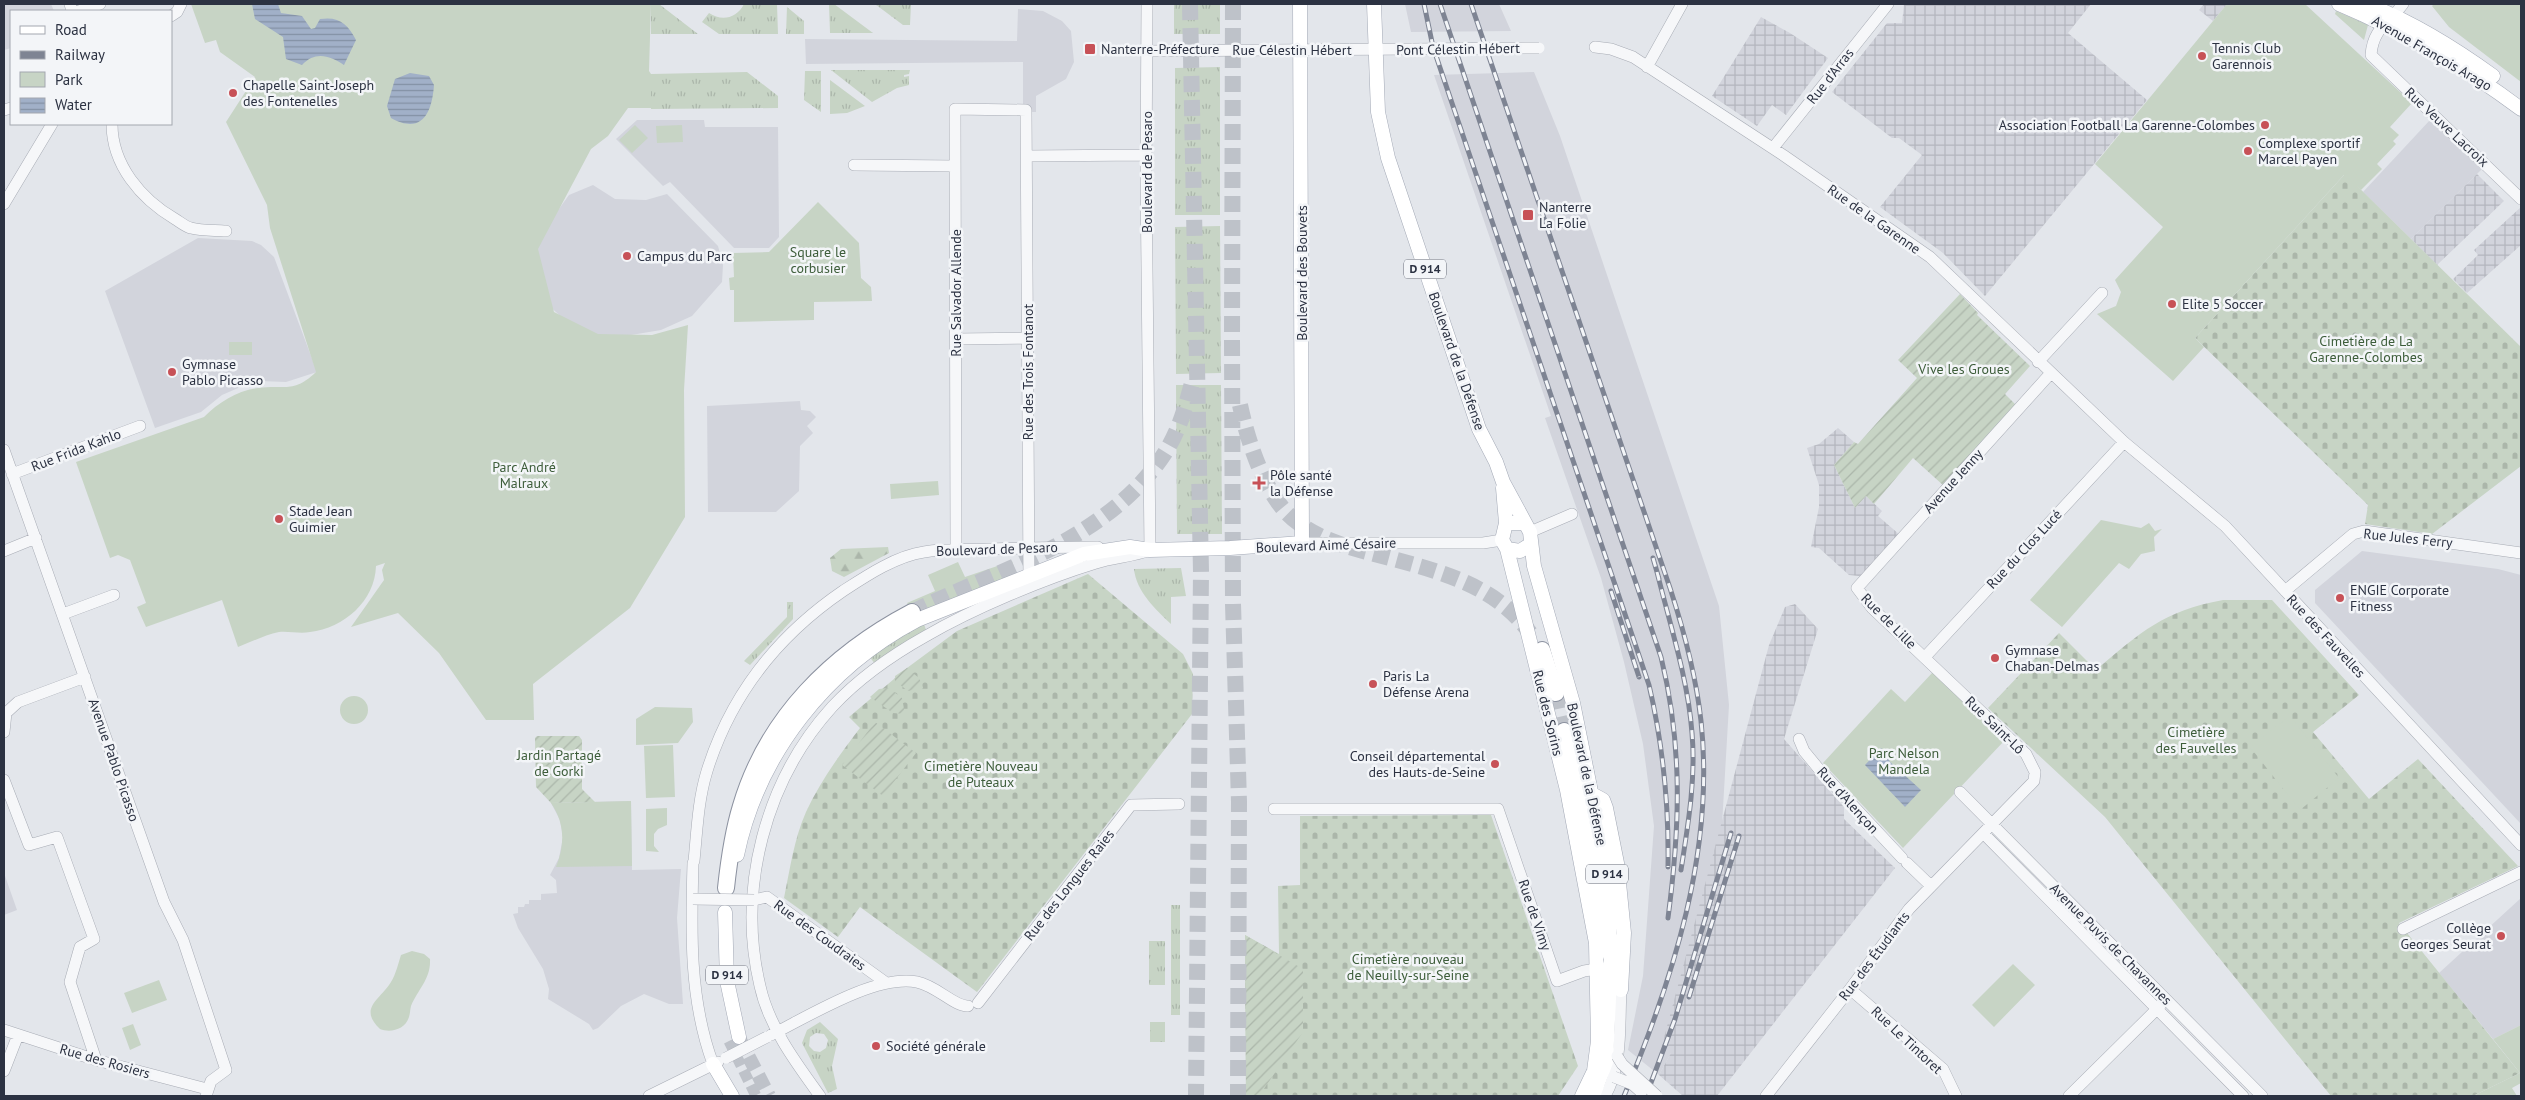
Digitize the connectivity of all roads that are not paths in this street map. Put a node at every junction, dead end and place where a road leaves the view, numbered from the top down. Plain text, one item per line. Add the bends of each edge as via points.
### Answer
1 (100, 4) edge
2 (181, 4) edge
3 (1147, 4) edge
4 (1300, 4) edge
5 (1374, 4) edge
6 (1682, 4) edge
7 (1888, 4) edge
8 (2339, 4) edge
9 (2366, 4) edge
10 (2403, 4) edge
11 (82, 10) edge
12 (172, 15) edge
13 (2388, 19) junction
14 (1595, 47) dead end
15 (1539, 48) dead end
16 (1376, 49) junction
17 (1300, 50) junction
18 (1147, 51) junction
19 (1647, 67) junction
20 (2521, 97) edge
21 (2521, 109) edge
22 (1026, 110) joint
23 (51, 125) edge
24 (112, 125) edge
25 (1773, 148) junction
26 (1146, 155) junction
27 (1027, 156) junction
28 (854, 165) dead end
29 (955, 166) junction
30 (2521, 200) edge
31 (4, 204) edge
32 (226, 231) dead end
33 (2102, 293) dead end
34 (1028, 338) junction
35 (956, 339) junction
36 (2038, 362) junction
37 (2050, 374) junction
38 (140, 426) dead end
39 (2122, 440) junction
40 (4, 450) edge
41 (12, 474) junction
42 (1503, 482) junction
43 (1572, 514) dead end
44 (1506, 523) junction
45 (1529, 533) junction
46 (36, 538) junction
47 (1302, 543) junction
48 (1505, 544) junction
49 (1029, 548) junction
50 (1122, 548) junction
51 (956, 549) junction
52 (1150, 550) junction
53 (4, 551) edge
54 (2521, 553) edge
55 (1029, 582) junction
56 (1857, 588) joint
57 (2285, 591) junction
58 (114, 596) dead end
59 (944, 609) junction
60 (912, 612) tunnel mouth
61 (63, 614) junction
62 (928, 634) junction
63 (1542, 650) dead end
64 (1924, 656) junction
65 (85, 677) junction
66 (1556, 693) tunnel mouth
67 (5, 713) edge
68 (1564, 731) tunnel mouth
69 (4, 732) edge
70 (1799, 739) dead end
71 (4, 780) edge
72 (1960, 792) dead end
73 (1592, 794) junction
74 (1179, 804) dead end
75 (1274, 809) dead end
76 (1993, 824) junction
77 (1984, 834) junction
78 (2521, 845) edge
79 (2521, 872) edge
80 (1931, 886) junction
81 (728, 888) joint
82 (693, 898) junction
83 (754, 900) junction
84 (725, 912) dead end
85 (2403, 929) dead end
86 (1606, 964) junction
87 (885, 982) junction
88 (1850, 989) junction
89 (1621, 990) joint
90 (2166, 1000) junction
91 (2156, 1010) junction
92 (4, 1030) edge
93 (772, 1034) junction
94 (18, 1035) junction
95 (739, 1037) tunnel mouth
96 (1617, 1056) junction
97 (96, 1060) junction
98 (713, 1064) junction
99 (4, 1071) edge
100 (1614, 1077) junction
101 (207, 1093) edge
102 (649, 1096) edge
103 (732, 1096) edge
104 (820, 1096) edge
105 (1582, 1096) edge
106 (1593, 1096) edge
107 (1605, 1096) edge
108 (1646, 1096) edge
109 (1657, 1096) edge
110 (1766, 1096) edge
111 (1956, 1096) edge
112 (2069, 1096) edge
113 (2242, 1096) edge
114 (2262, 1096) edge

1 - 11 street
2 - 12 street
3 - 18 street, Boulevard de Pesaro
4 - 17 main road, Boulevard des Bouvets
5 - 16 main road, Boulevard de la Défense / D 914
6 - 19 street
7 - 25 street, Rue d'Arras
8 - 13 main road, Avenue François Arago
9 - 13 main road, Avenue François Arago
10 - 13 street
13 - 20 main road, Avenue François Arago via 2449,44
13 - 21 main road, Avenue François Arago
13 - 30 street, Rue Veuve Lacroix via 2374,42 2371,55
14 - 19 street, Rue de la Garenne via 1632,57
15 - 16 street, Pont Célestin Hébert, bridge
16 - 17 street, Rue Célestin Hébert
16 - 42 main road, Boulevard de la Défense / D 914 via 1379,118 1388,158 1479,429
17 - 18 street, Rue Célestin Hébert
17 - 47 main road, Boulevard des Bouvets
18 - 26 street, Boulevard de Pesaro
19 - 25 street, Rue de la Garenne
22 - 27 street, Rue des Trois Fontanot
22 - 29 street, Rue Salvador Allende via 955,109
23 - 31 street
24 - 32 street via 124,170 158,210 190,228
25 - 36 street, Rue de la Garenne via 1930,257
26 - 27 street
26 - 52 street, Boulevard de Pesaro
27 - 34 street, Rue des Trois Fontanot
28 - 29 street
29 - 35 street, Rue Salvador Allende
33 - 36 street
34 - 35 street
34 - 49 street, Rue des Trois Fontanot
35 - 51 street, Rue Salvador Allende
36 - 37 street, Rue de la Garenne
37 - 39 street, Rue de la Garenne
37 - 56 street, Avenue Jenny
38 - 41 street, Rue Frida Kahlo
39 - 57 street, Rue des Fauvelles via 2225,526
39 - 64 street, Rue du Clos Lucé
40 - 41 street, Avenue Pablo Picasso
41 - 46 street, Avenue Pablo Picasso
42 - 44 main road, Boulevard de la Défense / D 914
42 - 45 main road, Boulevard de la Défense / D 914
43 - 45 street
44 - 45 main road
44 - 48 main road, Boulevard de la Défense
45 - 48 main road via 1520,551
45 - 73 main road, Boulevard de la Défense / D 914 via 1534,566 1573,703
46 - 53 street
46 - 61 street, Avenue Pablo Picasso
47 - 48 street, Boulevard Aimé Césaire
47 - 52 main road, Boulevard Aimé Césaire
48 - 86 main road, Rue des Sorins via 1567,790 1596,943
49 - 50 street, Boulevard de Pesaro
49 - 51 street, Boulevard de Pesaro
49 - 55 street, Rue des Trois Fontanot
50 - 52 main road, Boulevard Aimé Césaire
50 - 55 main road, Boulevard Aimé Césaire via 1084,554
51 - 82 street, Boulevard de Pesaro via 922,552 880,569 849,587 800,622 761,665 742,692 707,771 693,862
52 - 55 street, Boulevard Aimé Césaire
54 - 57 street, Rue Jules Ferry via 2364,531 2353,534
55 - 59 main road, Boulevard Aimé Césaire
55 - 62 street, Boulevard Aimé Césaire
56 - 64 street, Rue de Lille via 1872,608
57 - 78 street, Rue des Fauvelles
58 - 61 street
59 - 62 street, Boulevard Aimé Césaire
59 - 81 main road, Boulevard Aimé Césaire via 896,631 873,647 835,678 796,722 761,782 748,813
60 - 81 highway via 840,658 809,687 784,718 763,752 747,788 736,826
61 - 65 street, Avenue Pablo Picasso
62 - 83 street, Boulevard Aimé Césaire via 860,681 832,707 807,739 782,783 765,826 756,863
63 - 66 highway
64 - 76 street, Rue Saint-Lô via 2032,763 2035,772 2030,787
65 - 67 street via 18,702
65 - 101 street, Avenue Pablo Picasso via 164,902 193,967 226,1070 211,1081
67 - 69 street
68 - 86 highway
70 - 80 street, Rue d'Alençon via 1818,768
71 - 97 street via 30,845 57,837 94,939 80,948 70,982
72 - 76 street, Avenue Puvis de Chavannes
73 - 86 main road, Boulevard de la Défense / D 914 via 1606,866
73 - 89 main road via 1602,800 1606,808 1617,863 1624,933
74 - 87 street, Rue des Longues Raies via 1131,805 973,1005 958,1006 939,990 925,984
75 - 86 street, Rue de Vimy via 1498,808 1557,981
76 - 77 street, Rue des Étudiants
76 - 90 street, Avenue Puvis de Chavannes
77 - 80 street, Rue des Étudiants
77 - 91 street, Avenue Puvis de Chavannes
79 - 85 street
80 - 88 street, Rue des Étudiants via 1909,909
82 - 83 street, Rue des Coudraies, bridge
82 - 98 street, Boulevard de Pesaro via 691,937 695,987
83 - 87 street, Rue des Coudraies via 767,897
83 - 93 street, Boulevard Aimé Césaire via 755,955
84 - 95 main road, D 914 via 727,981
86 - 105 main road via 1594,1071
86 - 106 main road, Boulevard de la Défense / D 914 via 1606,1062
87 - 93 street, Rue des Longues Raies
88 - 110 street, Rue des Étudiants
88 - 111 street, Rue Le Tintoret via 1943,1069
89 - 96 street
90 - 91 street
90 - 114 street, Avenue Puvis de Chavannes
91 - 112 street
91 - 113 street, Avenue Puvis de Chavannes
92 - 94 street, Rue des Rosiers
93 - 98 street, bridge
93 - 104 street
94 - 97 street, Rue des Rosiers
94 - 99 street
96 - 100 street
96 - 109 street, bridge
97 - 101 street, Rue des Rosiers
98 - 102 street
98 - 103 main road
100 - 107 street
100 - 108 street, bridge via 1632,1084

